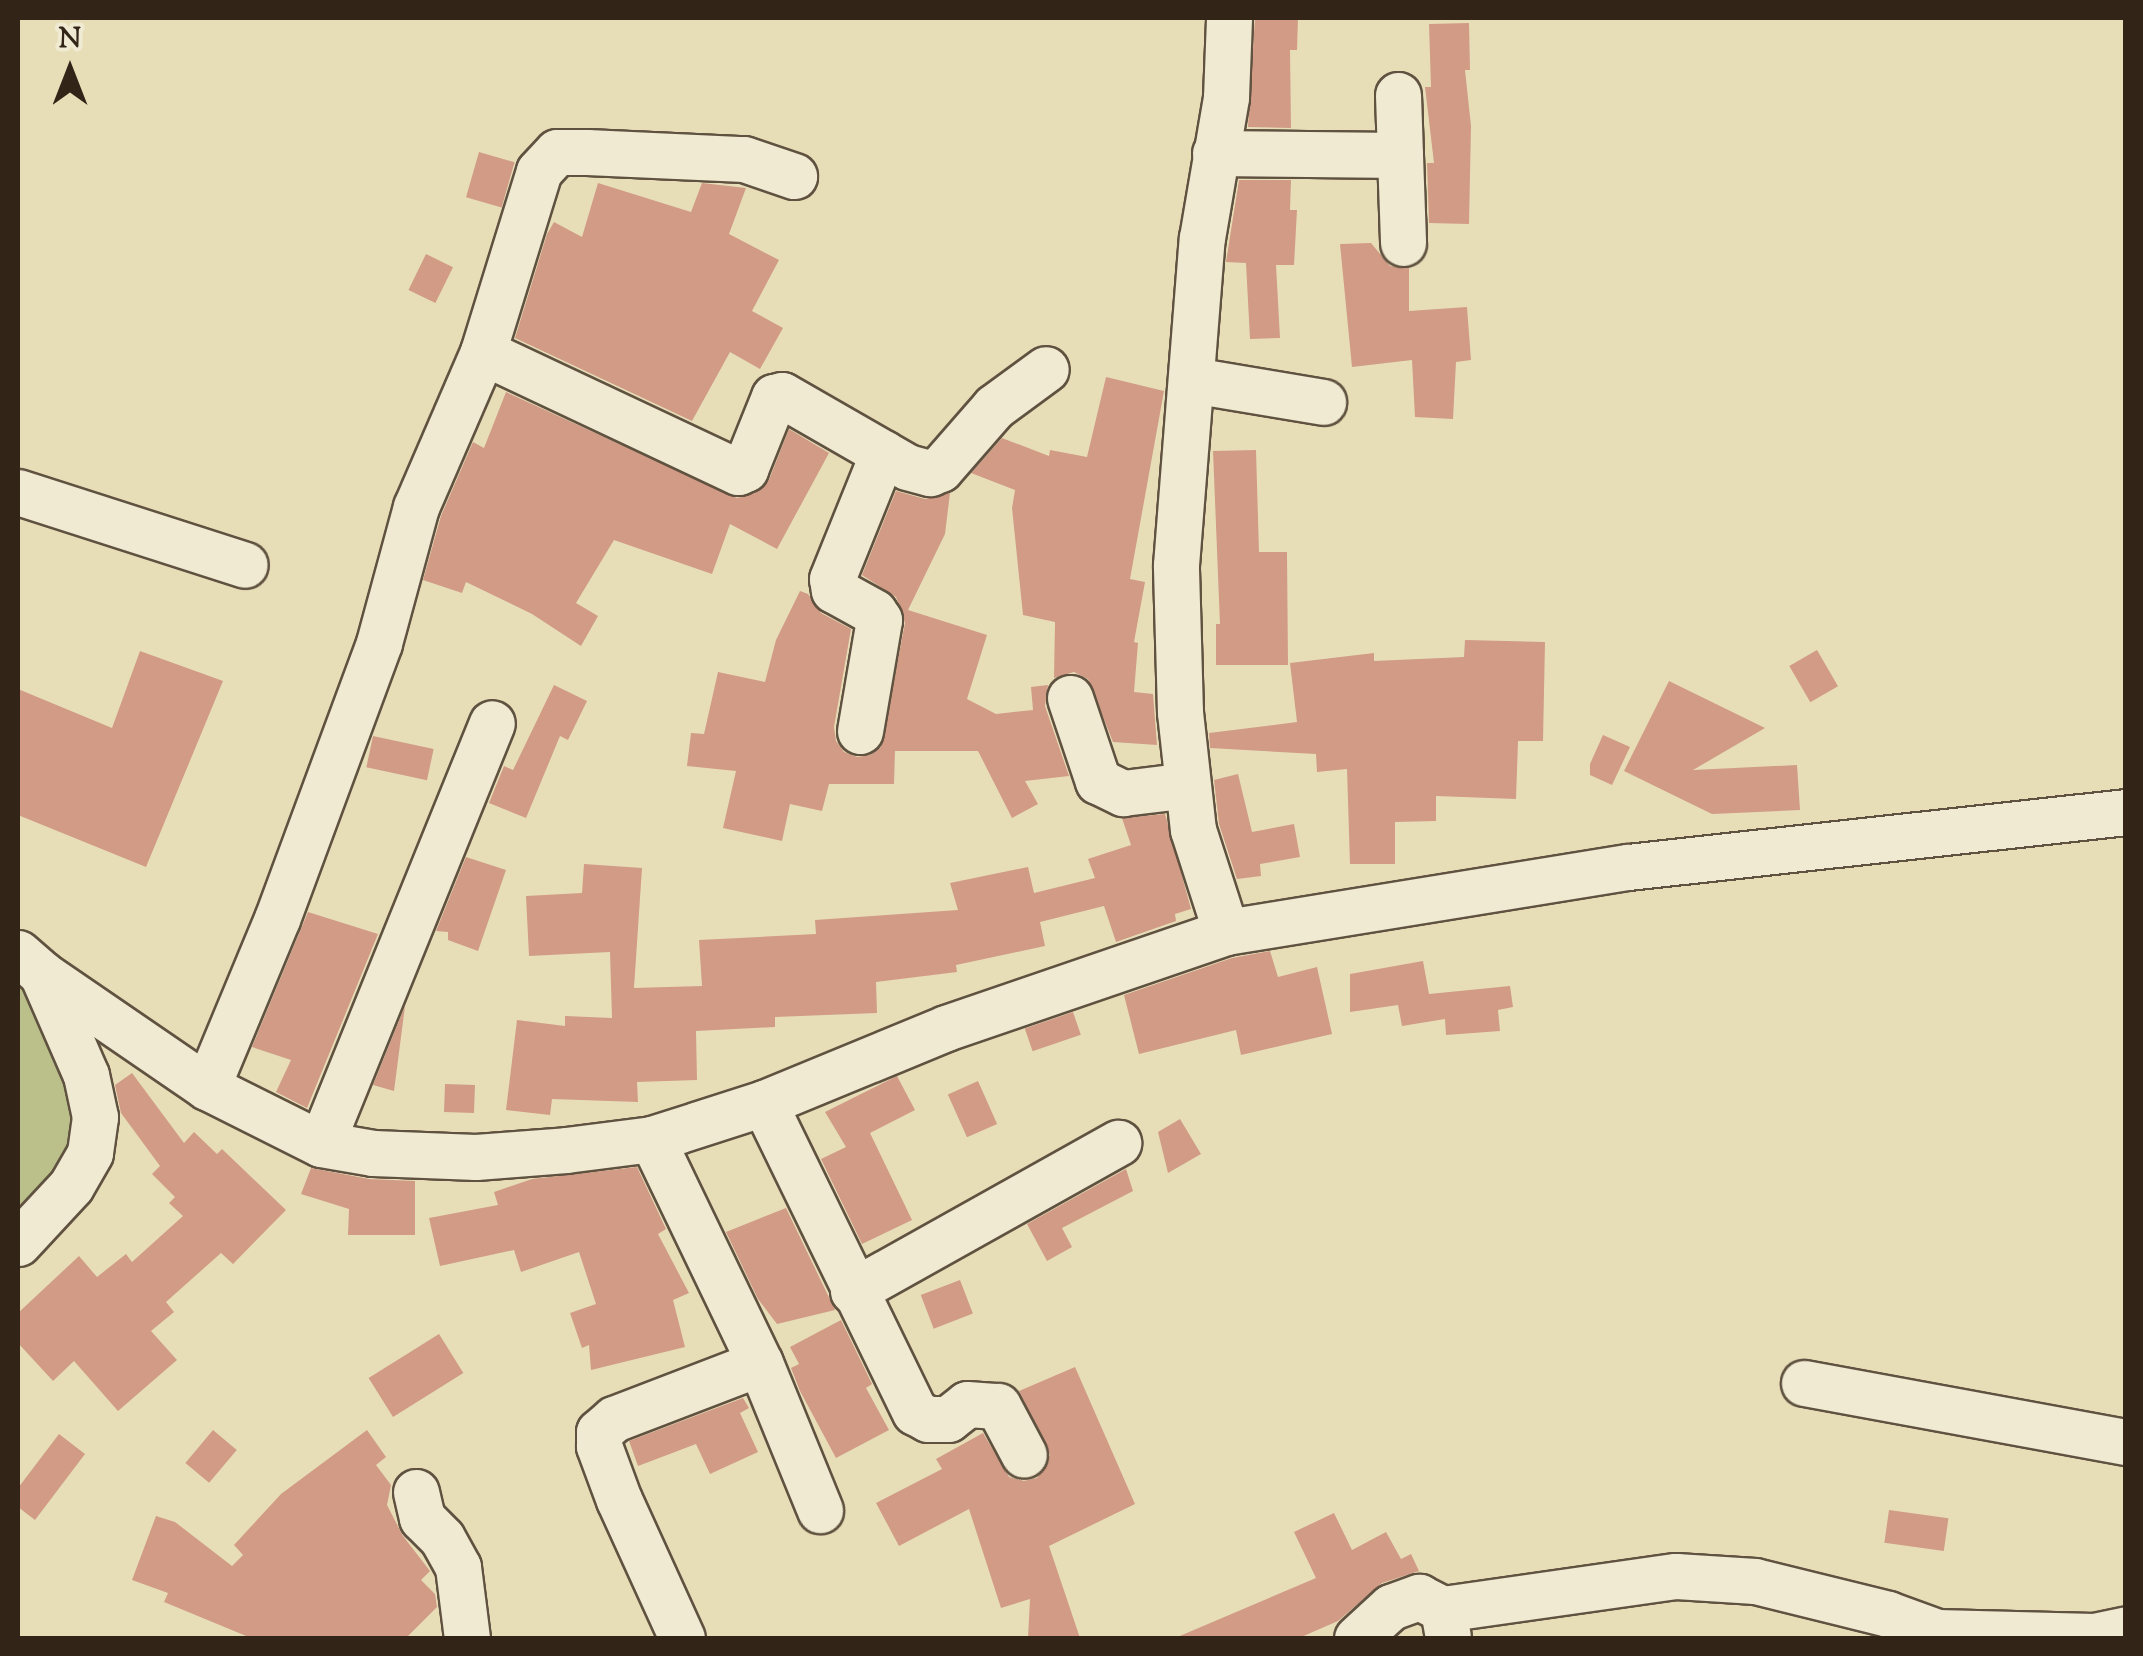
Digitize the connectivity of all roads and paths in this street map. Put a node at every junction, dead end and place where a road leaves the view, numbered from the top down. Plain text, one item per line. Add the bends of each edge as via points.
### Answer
1 (1229, 18) edge
2 (1398, 95) dead end
3 (1215, 153) junction
4 (1400, 155) junction
5 (794, 176) dead end
6 (1404, 242) dead end
7 (483, 352) junction
8 (1046, 369) dead end
9 (1192, 380) junction
10 (1323, 402) dead end
11 (883, 453) junction
12 (18, 492) edge
13 (245, 565) dead end
14 (1070, 698) dead end
15 (492, 723) dead end
16 (860, 731) dead end
17 (1188, 785) junction
18 (2126, 812) edge
19 (1226, 932) junction
20 (30, 964) edge
21 (208, 1087) junction
22 (764, 1103) junction
23 (652, 1139) junction
24 (1118, 1143) dead end
25 (321, 1144) junction
26 (18, 1243) edge
27 (853, 1291) junction
28 (760, 1363) junction
29 (1804, 1382) dead end
30 (2126, 1442) edge
31 (1024, 1456) dead end
32 (416, 1492) dead end
33 (820, 1510) dead end
34 (1446, 1624) edge
35 (2126, 1629) edge
36 (1936, 1635) edge
37 (467, 1638) edge
38 (682, 1638) edge
39 (1357, 1638) edge

1 - 3 street via 1226,97
2 - 4 street
3 - 4 street
3 - 9 street
4 - 6 street
5 - 7 street via 744,158 557,152 538,171
7 - 11 street via 734,472 745,469 778,396
7 - 21 street via 416,508 379,644
8 - 11 street via 994,406 940,469 919,472
9 - 10 street
9 - 17 street via 1176,565
11 - 16 street via 832,579 834,590 879,620
12 - 13 street
14 - 17 street via 1098,781 1123,793
15 - 25 street
17 - 19 street via 1193,830
18 - 19 street via 1628,867
19 - 22 street via 946,1028
20 - 21 street
20 - 26 street via 86,1074 95,1116 90,1153 71,1186
21 - 25 street
22 - 23 street
22 - 27 street
23 - 25 street via 476,1157
23 - 28 street
24 - 27 street
27 - 31 street via 915,1412 948,1419 967,1404 998,1406
28 - 33 street
28 - 38 street via 614,1419 599,1432 619,1500
29 - 30 street
32 - 37 street via 422,1518 458,1567
34 - 36 street via 1676,1576 1754,1581 1888,1614
34 - 39 street via 1419,1597 1374,1618
35 - 36 street via 2094,1636

